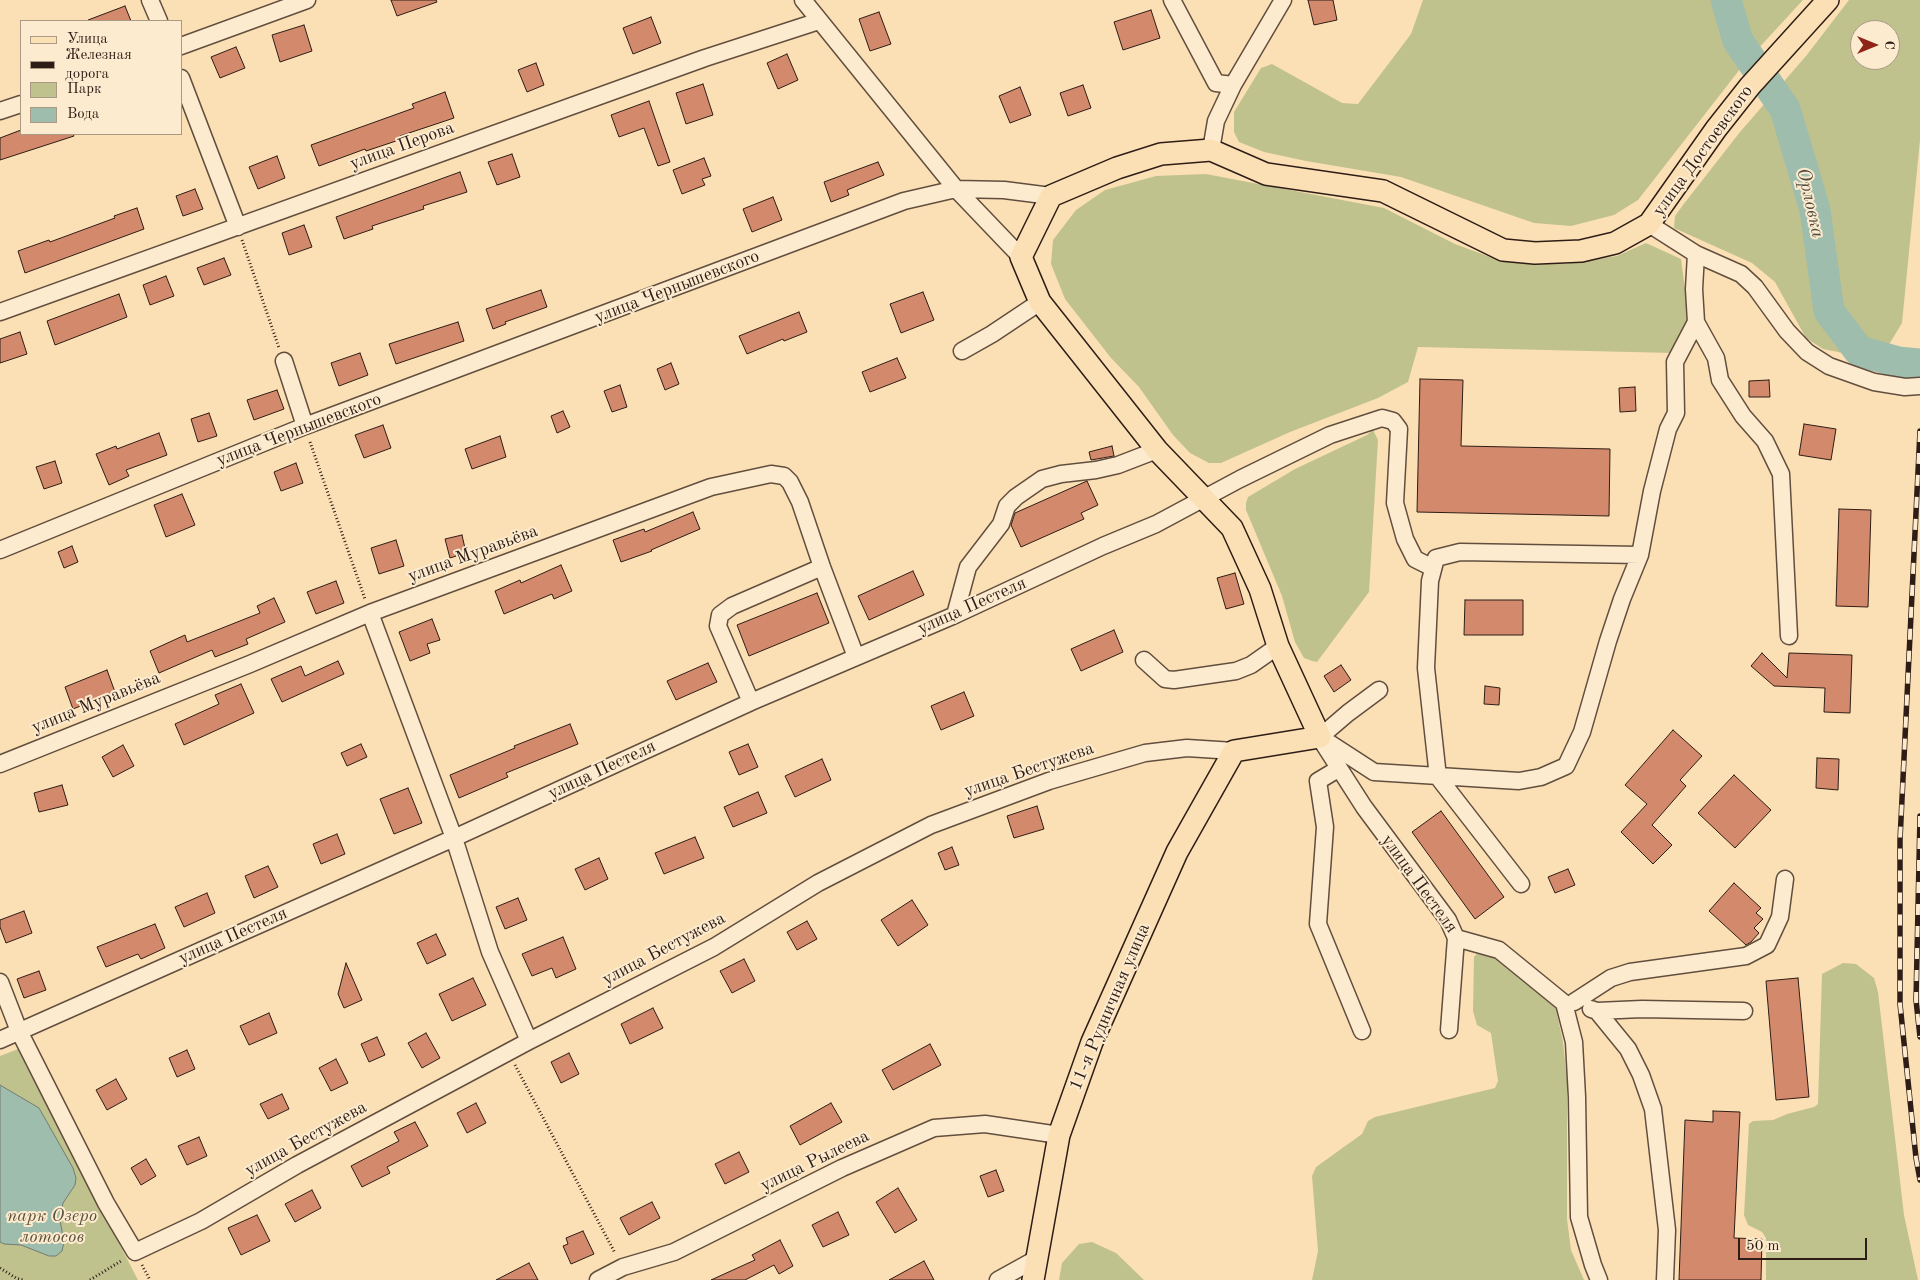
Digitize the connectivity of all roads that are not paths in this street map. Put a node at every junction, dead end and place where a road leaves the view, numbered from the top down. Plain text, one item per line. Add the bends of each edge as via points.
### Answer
1 (150, 0) edge
2 (307, 0) edge
3 (803, 0) edge
4 (1172, 0) edge
5 (1283, 0) edge
6 (1828, 0) edge
7 (159, 20) edge
8 (819, 21) junction
9 (182, 46) edge
10 (182, 81) edge
11 (1233, 86) junction
12 (20, 104) edge
13 (0, 111) edge
14 (1212, 150) junction
15 (956, 189) junction
16 (1051, 196) junction
17 (1650, 224) junction
18 (238, 227) junction
19 (1696, 254) junction
20 (1020, 257) junction
21 (1040, 302) junction
22 (0, 312) edge
23 (1696, 322) junction
24 (962, 351) dead end
25 (284, 360) road end
26 (1920, 386) edge
27 (305, 426) junction
28 (1157, 450) junction
29 (1204, 500) junction
30 (0, 550) edge
31 (1640, 555) junction
32 (822, 567) junction
33 (1433, 568) junction
34 (370, 613) junction
35 (955, 615) junction
36 (1789, 636) dead end
37 (1278, 646) junction
38 (856, 657) junction
39 (1144, 660) dead end
40 (1379, 690) dead end
41 (751, 702) junction
42 (1320, 737) junction
43 (1234, 751) junction
44 (0, 764) edge
45 (1338, 766) junction
46 (1438, 777) junction
47 (454, 838) junction
48 (1785, 879) dead end
49 (1521, 884) dead end
50 (1456, 938) junction
51 (0, 982) edge
52 (1569, 1002) junction
53 (1597, 1011) junction
54 (1744, 1011) dead end
55 (1449, 1030) dead end
56 (19, 1031) junction
57 (1362, 1031) dead end
58 (0, 1040) edge
59 (528, 1041) junction
60 (1058, 1135) junction
61 (1034, 1270) edge
62 (598, 1280) edge
63 (998, 1280) edge
64 (1599, 1280) edge
65 (1665, 1280) edge

1 - 7 street
2 - 9 street
3 - 8 street
4 - 11 street via 1216,83
5 - 11 street
6 - 17 main road, улица Достоевского via 1750,86
8 - 15 street
8 - 18 street, улица Перова via 706,58
10 - 18 street
11 - 14 street via 1216,120
12 - 13 street
14 - 16 main road via 1162,154 1117,168
14 - 17 main road, улица Достоевского via 1266,174 1383,191 1503,250 1581,252 1615,243
15 - 16 street, улица Чернышевского via 1004,190
15 - 20 street
15 - 27 street, улица Чернышевского via 904,201
16 - 20 main road
17 - 19 street
18 - 22 street, улица Перова
19 - 23 street
19 - 26 street via 1741,274 1807,352 1829,366 1874,382
20 - 21 main road, улица Пестеля
21 - 24 street
21 - 28 main road, улица Пестеля
23 - 31 street via 1676,362 1676,413 1652,491
23 - 36 street via 1716,358 1720,380 1743,416 1765,442 1781,474
25 - 27 street
27 - 30 street, улица Чернышевского
28 - 29 main road, улица Пестеля
28 - 35 street via 1118,465 1042,479 1016,497 1007,506 1001,524 968,567
29 - 33 street via 1330,435 1382,418 1393,421 1399,429 1395,503 1405,539 1415,559
29 - 35 street, улица Пестеля
29 - 37 main road, улица Пестеля via 1232,528 1260,589
31 - 33 street via 1460,552 1436,558
31 - 46 street via 1608,641 1582,732 1566,766 1540,777 1519,781
32 - 34 street, улица Муравьёва via 790,482 784,476 771,474 711,487
32 - 38 street, улица Муравьёва
32 - 41 street via 732,606 720,615 718,626
33 - 46 street via 1426,668
34 - 44 street, улица Муравьёва
34 - 47 street
35 - 38 street, улица Пестеля
37 - 39 street via 1251,665 1236,671 1174,680 1165,679
37 - 42 main road, улица Пестеля
38 - 41 street, улица Пестеля
40 - 42 street
41 - 47 street, улица Пестеля
42 - 43 main road
42 - 45 street, улица Пестеля
42 - 46 street via 1374,772
43 - 59 street, улица Бестужева via 1187,748 1145,753 1049,781 931,824 818,883 714,946
43 - 60 main road, 11-я Рудничная улица via 1177,852 1092,1042
45 - 50 street, улица Пестеля via 1364,808 1448,920
45 - 57 street via 1318,781 1325,827 1318,924
46 - 49 street
47 - 56 street, улица Пестеля
47 - 59 street via 490,952
48 - 52 street via 1780,917 1767,945 1746,956 1630,972 1611,978
50 - 52 street, улица Пестеля via 1499,950
50 - 55 street
51 - 56 street
52 - 53 street, улица Пестеля
52 - 64 street via 1577,1097 1578,1217
53 - 54 street
53 - 65 street via 1628,1049 1654,1109 1667,1230
56 - 58 street, улица Пестеля
56 - 59 street, улица Бестужева via 106,1203 135,1252 201,1221 297,1165
60 - 61 main road, 11-я Рудничная улица
60 - 62 street, улица Рылеева via 985,1124 934,1128 842,1168 674,1252 622,1267
61 - 63 street

